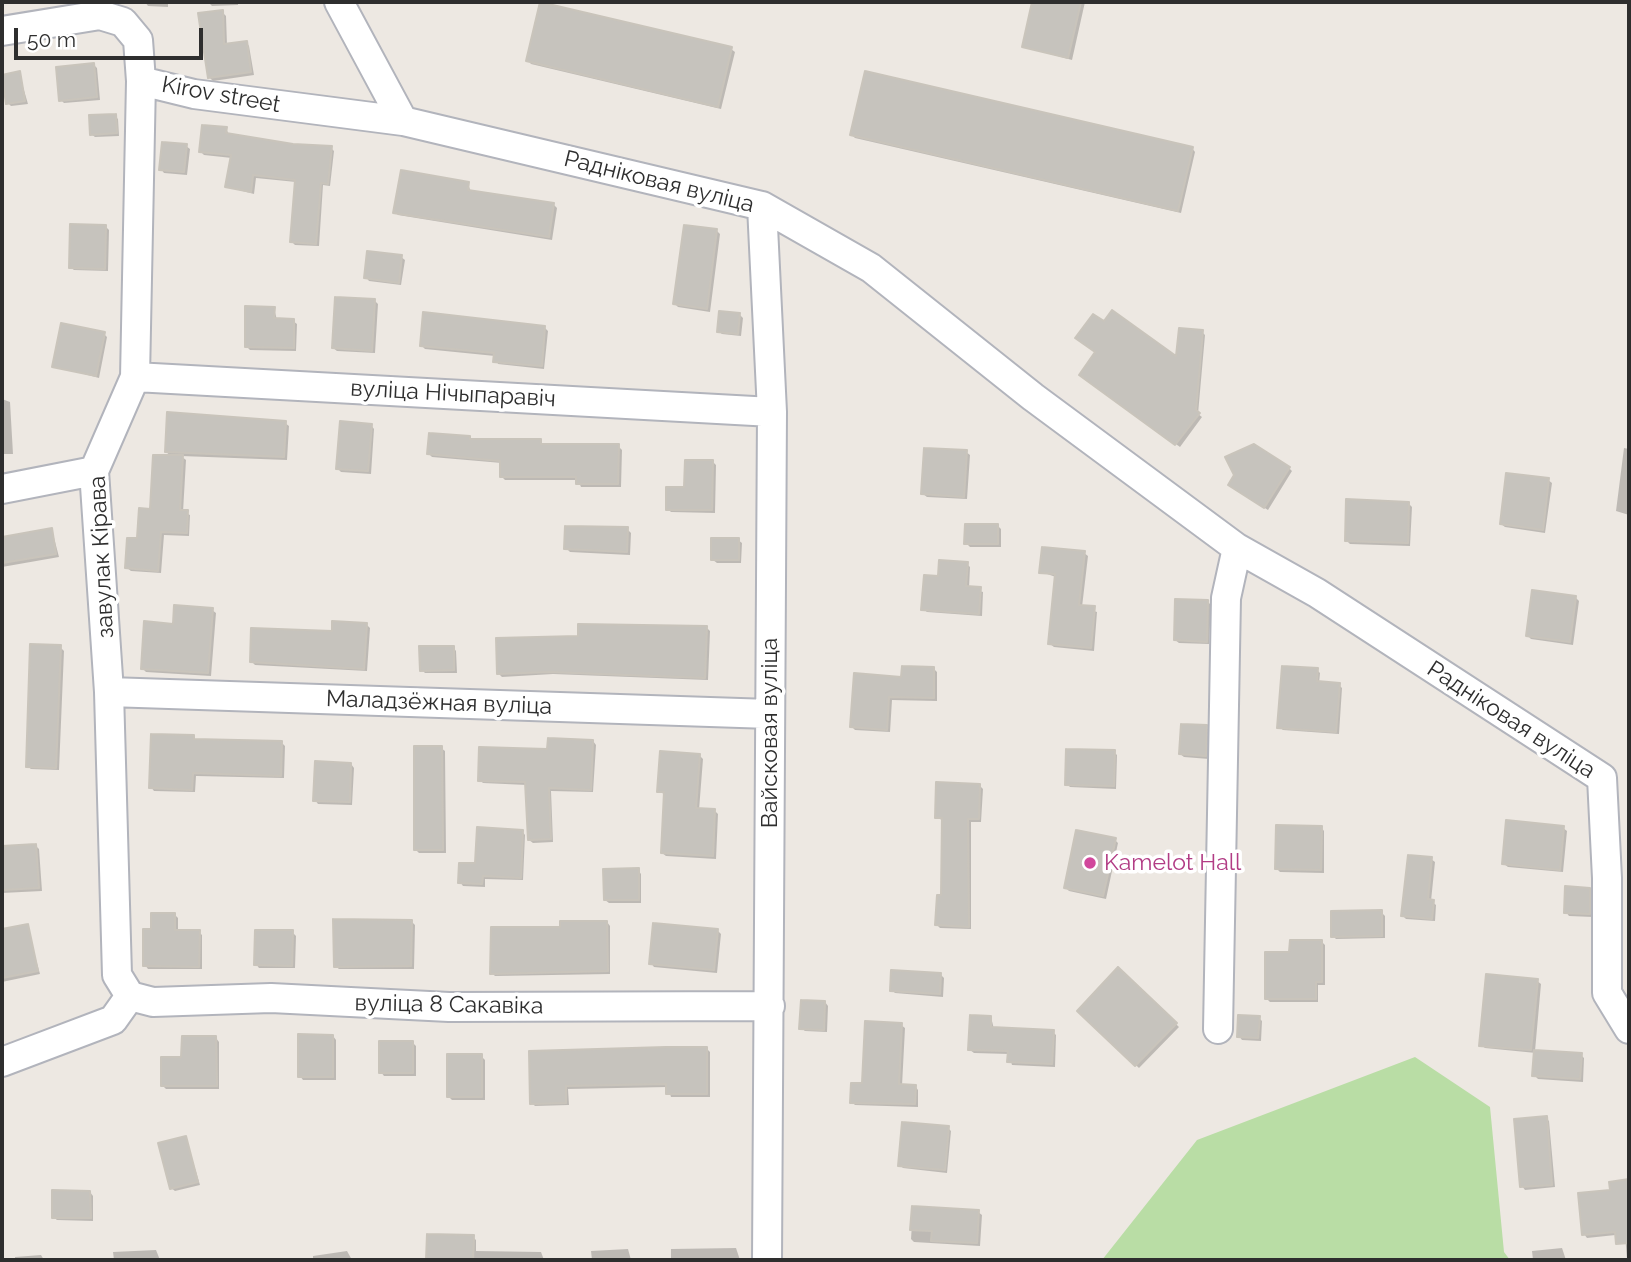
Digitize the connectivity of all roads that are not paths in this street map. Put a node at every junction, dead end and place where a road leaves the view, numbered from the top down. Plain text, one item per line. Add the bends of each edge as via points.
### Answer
1 (339, 2) edge
2 (2, 31) edge
3 (141, 80) junction
4 (403, 121) junction
5 (762, 206) junction
6 (135, 377) junction
7 (772, 412) junction
8 (94, 471) junction
9 (2, 489) edge
10 (1237, 548) junction
11 (109, 692) junction
12 (769, 713) junction
13 (130, 996) junction
14 (770, 1006) junction
15 (1218, 1029) dead end
16 (1629, 1029) edge
17 (2, 1062) edge
18 (768, 1260) edge

1 - 4 street
2 - 3 street, Kirov street via 100,15 123,22 138,40
3 - 4 street, Kirov street via 194,94
3 - 6 street, завулак Кірава
4 - 5 street, Радніковая вуліца
5 - 7 street, Вайсковая вуліца
5 - 10 street, Радніковая вуліца via 872,268 1033,397
6 - 7 street, вуліца Нічыпаравіч
6 - 8 street, завулак Кірава
7 - 12 street, Вайсковая вуліца
8 - 9 street
8 - 11 street, завулак Кірава
10 - 15 street via 1226,598
10 - 16 street, Радніковая вуліца via 1317,593 1602,778 1607,993
11 - 12 street, Маладзёжная вуліца
11 - 13 street, завулак Кірава via 117,975
12 - 14 street, Вайсковая вуліца
13 - 14 street, вуліца 8 Сакавіка via 153,1002 271,998 449,1007
13 - 17 street via 113,1020
14 - 18 street, Вайсковая вуліца

